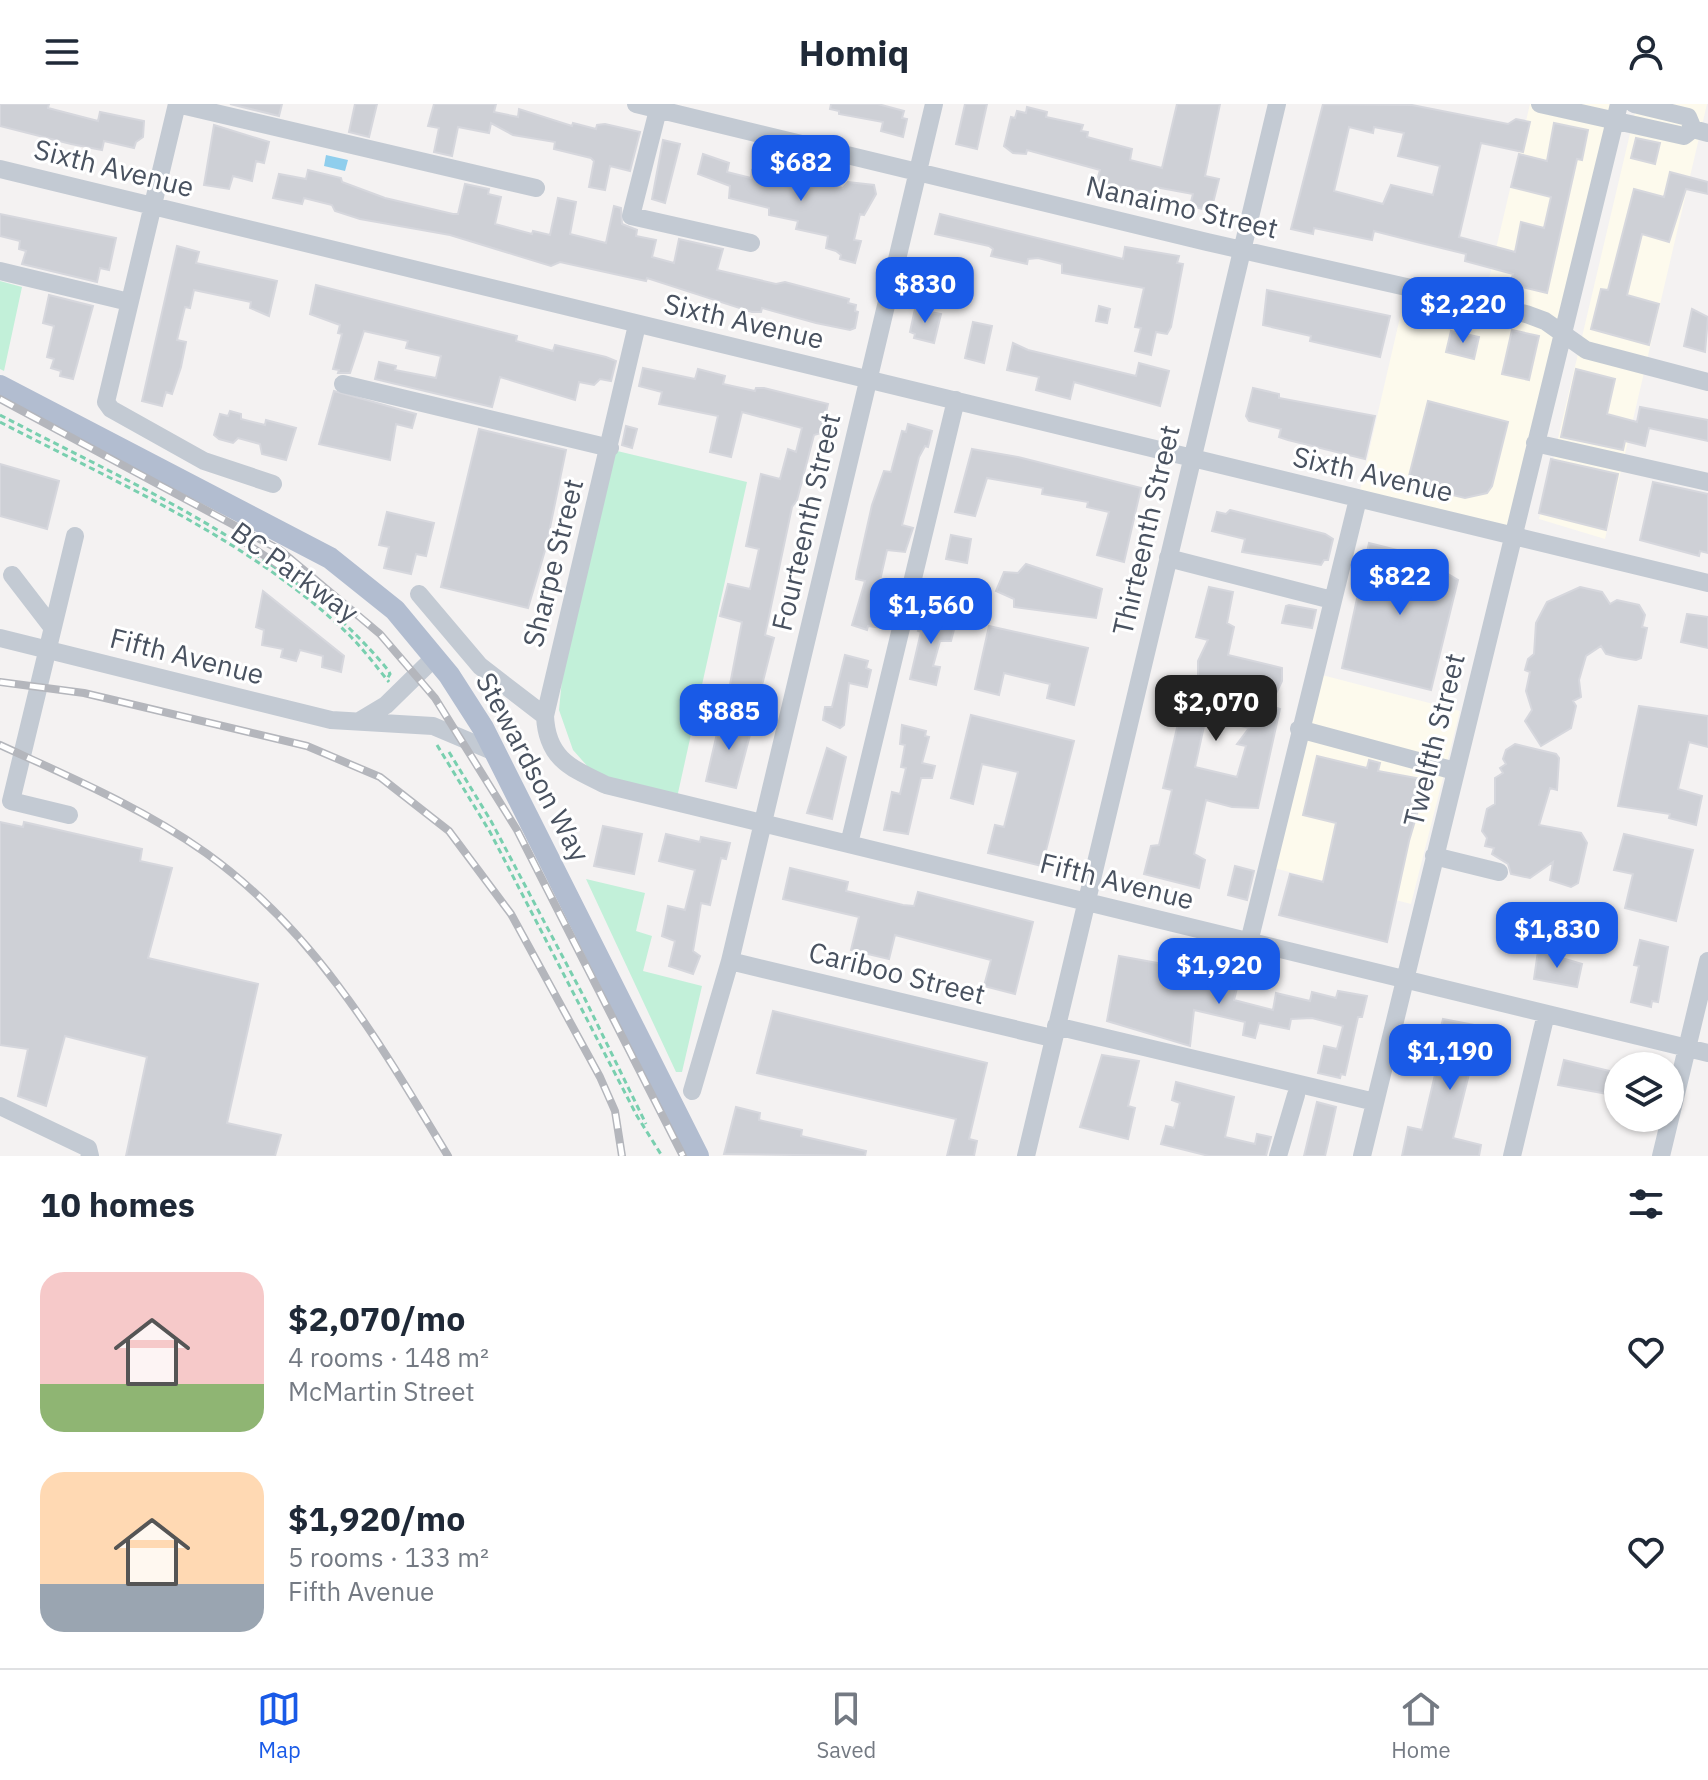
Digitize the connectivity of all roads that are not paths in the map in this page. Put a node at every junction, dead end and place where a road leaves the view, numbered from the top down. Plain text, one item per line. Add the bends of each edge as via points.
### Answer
1 (177, 104) edge
2 (636, 104) edge
3 (934, 104) edge
4 (1277, 104) edge
5 (1540, 104) edge
6 (1634, 104) edge
7 (658, 110) junction
8 (1616, 113) edge
9 (1701, 131) edge
10 (0, 169) edge
11 (918, 173) junction
12 (536, 188) dead end
13 (155, 197) junction
14 (751, 243) dead end
15 (1242, 250) junction
16 (0, 271) edge
17 (129, 302) junction
18 (637, 325) junction
19 (1562, 334) junction
20 (869, 379) junction
21 (1708, 382) edge
22 (343, 384) dead end
23 (0, 386) edge
24 (956, 400) junction
25 (1535, 443) junction
26 (610, 448) junction
27 (1192, 460) junction
28 (1708, 482) edge
29 (273, 484) dead end
30 (1358, 499) junction
31 (75, 536) dead end
32 (1512, 536) junction
33 (1168, 558) junction
34 (12, 575) dead end
35 (1708, 583) edge
36 (419, 594) dead end
37 (1332, 600) junction
38 (52, 627) junction
39 (0, 638) edge
40 (47, 650) junction
41 (435, 657) junction
42 (545, 716) junction
43 (361, 720) junction
44 (1299, 729) junction
45 (497, 753) junction
46 (1455, 771) junction
47 (69, 815) dead end
48 (763, 823) junction
49 (849, 844) junction
50 (1434, 856) junction
51 (1499, 872) dead end
52 (1086, 902) junction
53 (1249, 942) junction
54 (730, 961) junction
55 (1708, 961) edge
56 (1404, 979) junction
57 (1546, 1014) junction
58 (1054, 1032) junction
59 (1687, 1048) junction
60 (1708, 1053) edge
61 (692, 1091) dead end
62 (1296, 1095) dead end
63 (1375, 1102) junction
64 (0, 1106) edge
65 (690, 1150) edge
66 (1030, 1155) edge
67 (90, 1156) edge
68 (1278, 1156) edge
69 (1362, 1156) edge
70 (1512, 1156) edge
71 (1661, 1156) edge

1 - 12 street
1 - 13 street
2 - 7 street, Nanaimo Street
3 - 11 street, Fourteenth Street
4 - 15 street, Thirteenth Street
5 - 8 street
6 - 9 street via 1688,117
7 - 11 street, Nanaimo Street
7 - 14 street via 631,216
8 - 9 street via 1684,136
8 - 19 street, Twelfth Street
10 - 13 street, Sixth Avenue
11 - 15 street, Nanaimo Street
11 - 20 street, Fourteenth Street
13 - 17 street
13 - 18 street, Sixth Avenue
15 - 19 street, Nanaimo Street via 1526,314
15 - 27 street, Thirteenth Street
16 - 17 street
17 - 29 street via 106,402 111,409 204,461
18 - 20 street, Sixth Avenue
18 - 26 street, Sharpe Street
19 - 21 street, Nanaimo Street via 1610,359
19 - 25 street, Twelfth Street
20 - 24 street, Sixth Avenue
20 - 48 street, Fourteenth Street
22 - 26 street
23 - 41 main road, Stewardson Way via 330,558 395,610
24 - 27 street, Sixth Avenue
24 - 49 street
25 - 28 street
25 - 32 street, Twelfth Street
26 - 42 street, Sharpe Street
27 - 30 street, Sixth Avenue
27 - 33 street, Thirteenth Street
30 - 32 street, Sixth Avenue
30 - 37 street
31 - 38 street
32 - 35 street, Sixth Avenue
32 - 46 street, Twelfth Street
33 - 37 street
33 - 52 street, Thirteenth Street
34 - 38 street
36 - 42 street via 480,666
37 - 44 street
38 - 40 street
39 - 40 street, Fifth Avenue
40 - 43 street, Fifth Avenue via 331,720
40 - 47 street via 11,801
41 - 43 street via 386,705
41 - 45 main road, Stewardson Way
42 - 48 street, Fifth Avenue via 546,734 563,764 606,785
43 - 45 street, Fifth Avenue via 433,726
44 - 46 street
44 - 53 street
45 - 65 main road, Stewardson Way
46 - 50 street, Twelfth Street
48 - 49 street, Fifth Avenue
48 - 54 street, Fourteenth Street
49 - 52 street, Fifth Avenue
50 - 51 street
50 - 56 street, Twelfth Street
52 - 53 street, Fifth Avenue
52 - 58 street, Thirteenth Street
53 - 56 street, Fifth Avenue
54 - 58 street, Cariboo Street
54 - 61 street, Fourteenth Street
55 - 59 street
56 - 57 street, Fifth Avenue
56 - 63 street, Twelfth Street
57 - 59 street, Fifth Avenue
57 - 70 street
58 - 63 street, Cariboo Street
58 - 66 street, Thirteenth Street
59 - 60 street, Fifth Avenue
59 - 71 street
62 - 68 street
63 - 69 street, Twelfth Street
64 - 67 street via 88,1148

